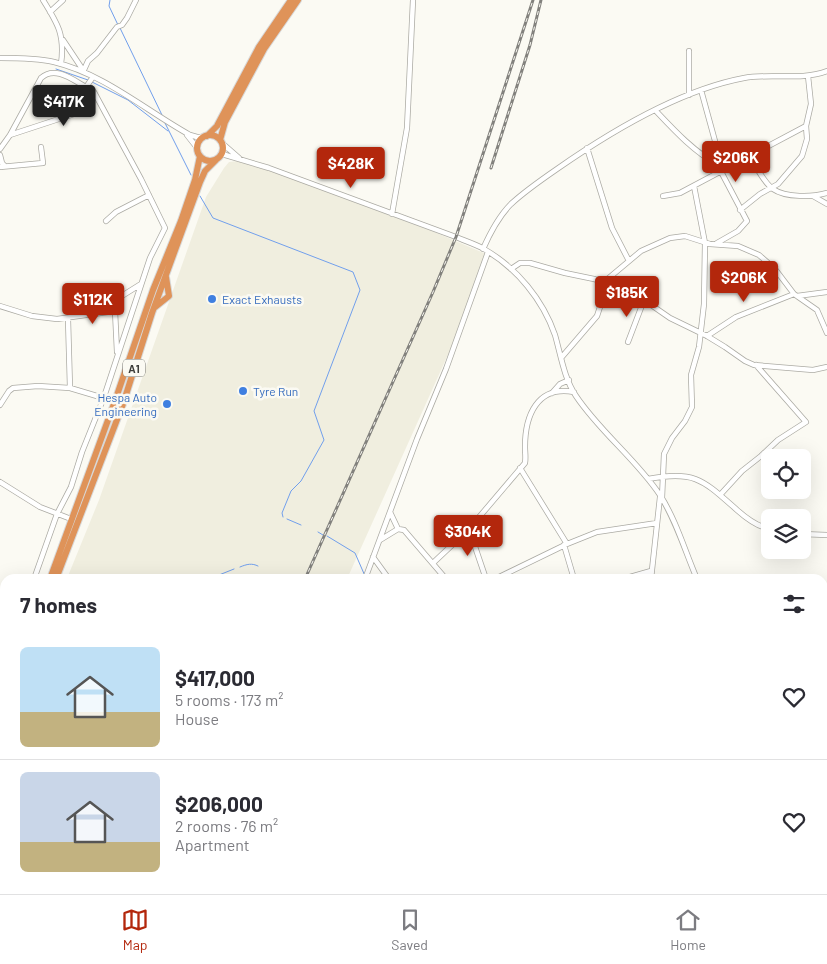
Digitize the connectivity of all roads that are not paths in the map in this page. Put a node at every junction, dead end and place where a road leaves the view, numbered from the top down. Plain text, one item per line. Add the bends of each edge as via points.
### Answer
1 (43, 0) edge
2 (63, 0) edge
3 (136, 0) edge
4 (291, 0) edge
5 (298, 0) edge
6 (412, 0) edge
7 (50, 12) junction
8 (62, 39) junction
9 (689, 52) dead end
10 (0, 58) edge
11 (61, 64) junction
12 (83, 71) junction
13 (827, 71) edge
14 (93, 76) junction
15 (808, 76) junction
16 (86, 87) junction
17 (702, 90) junction
18 (689, 95) junction
19 (656, 111) junction
20 (806, 126) junction
21 (182, 130) junction
22 (10, 135) junction
23 (206, 136) junction
24 (221, 142) junction
25 (41, 147) dead end
26 (587, 148) junction
27 (0, 149) edge
28 (199, 152) junction
29 (222, 154) junction
30 (0, 155) edge
31 (750, 157) junction
32 (241, 159) junction
33 (216, 160) junction
34 (716, 164) junction
35 (3, 167) edge
36 (720, 172) junction
37 (694, 186) junction
38 (772, 188) junction
39 (827, 193) edge
40 (149, 195) junction
41 (663, 196) dead end
42 (813, 196) junction
43 (827, 204) edge
44 (740, 210) junction
45 (392, 214) junction
46 (106, 221) dead end
47 (738, 231) junction
48 (705, 242) junction
49 (714, 244) junction
50 (736, 245) junction
51 (482, 249) junction
52 (488, 252) junction
53 (629, 261) junction
54 (511, 269) junction
55 (606, 282) junction
56 (142, 283) junction
57 (827, 292) edge
58 (795, 295) junction
59 (644, 300) junction
60 (0, 306) edge
61 (115, 311) junction
62 (68, 319) junction
63 (827, 333) edge
64 (701, 334) junction
65 (707, 336) junction
66 (628, 342) dead end
67 (117, 356) junction
68 (561, 358) junction
69 (756, 365) junction
70 (827, 367) edge
71 (569, 380) junction
72 (70, 388) junction
73 (552, 392) junction
74 (574, 392) junction
75 (104, 397) junction
76 (115, 401) junction
77 (0, 404) edge
78 (123, 404) junction
79 (520, 468) junction
80 (664, 476) junction
81 (648, 479) junction
82 (0, 482) edge
83 (720, 495) junction
84 (661, 497) junction
85 (390, 512) junction
86 (57, 514) junction
87 (71, 519) junction
88 (657, 523) junction
89 (761, 525) edge
90 (398, 529) junction
91 (469, 529) junction
92 (811, 534) edge
93 (827, 535) edge
94 (379, 540) junction
95 (565, 544) junction
96 (373, 557) junction
97 (433, 563) junction
98 (651, 571) joint
99 (36, 574) edge
100 (52, 574) edge
101 (58, 574) edge
102 (366, 574) edge
103 (385, 574) edge
104 (442, 574) edge
105 (484, 574) edge
106 (505, 574) edge
107 (573, 574) edge
108 (640, 574) edge
109 (694, 574) edge

1 - 7 street
2 - 7 street
3 - 12 street
4 - 23 highway, A1 via 259,47 217,126
5 - 24 highway via 264,49 225,122
6 - 45 street via 407,128
7 - 8 street
8 - 11 street
8 - 12 street
9 - 18 street
10 - 11 street
11 - 12 street
12 - 14 street
13 - 15 street
14 - 16 street
14 - 21 street
15 - 17 street via 746,78
15 - 20 street via 811,104
16 - 22 street via 77,113
16 - 22 street via 61,74 51,72 45,75
16 - 40 street via 94,92
17 - 18 street
17 - 34 street via 716,141
18 - 19 street
19 - 26 street
19 - 34 street via 669,126
20 - 31 street
20 - 38 street via 807,139 802,156
21 - 23 street via 197,137
21 - 28 street
22 - 27 street
23 - 24 highway via 214,136
23 - 28 highway, A1 via 200,142
24 - 29 highway
24 - 32 street
25 - 35 street via 43,163
26 - 51 street via 510,205
26 - 53 street via 612,228
28 - 33 highway via 207,161
28 - 76 highway, A1 via 195,180
29 - 32 street
29 - 33 highway, A1
30 - 35 street
31 - 36 street
31 - 38 street
32 - 45 street
33 - 78 highway, A1 via 200,182
34 - 36 street
36 - 37 street
36 - 44 street
37 - 41 street
37 - 48 street
38 - 42 street via 798,196
38 - 44 street
39 - 42 street
40 - 46 street via 116,212
40 - 56 street via 165,228
42 - 43 street
44 - 47 street via 747,222
45 - 51 street
47 - 49 street
47 - 50 street via 734,238
48 - 49 street
48 - 53 street via 685,236 670,238 646,247
48 - 64 street
49 - 50 street
50 - 58 street via 759,255
51 - 52 street
52 - 54 street
52 - 85 street
53 - 55 street
54 - 55 street via 520,263 530,263
54 - 68 street via 544,310
55 - 59 street
55 - 68 street via 596,318
56 - 61 street via 118,298
56 - 67 street
57 - 58 street
58 - 63 street via 817,310
58 - 65 street via 736,317
59 - 64 street
59 - 66 street
60 - 62 street via 23,314
61 - 62 street
61 - 67 street
62 - 72 street
64 - 65 street
64 - 80 street via 691,375 692,406 664,454
65 - 69 street
67 - 75 street
68 - 71 street
69 - 70 street via 814,370
69 - 83 street via 806,422 778,440
71 - 73 street
71 - 74 street
72 - 75 street
72 - 77 street via 18,387 9,391
73 - 74 street
73 - 79 street via 536,402 531,412 526,460
74 - 81 street via 584,408
75 - 76 street
75 - 86 street via 71,487
76 - 78 street
76 - 87 highway, A1
78 - 101 highway, A1
79 - 91 street
79 - 95 street
80 - 81 street
80 - 83 street via 697,478
80 - 84 street
81 - 84 street
82 - 86 street
83 - 89 street via 747,519
84 - 88 street
84 - 109 street
85 - 90 street
85 - 94 street
86 - 87 street
86 - 99 street
87 - 100 highway, A1
88 - 95 street via 597,532
88 - 98 street
90 - 94 street
90 - 97 street via 404,530
91 - 97 street
91 - 105 street
92 - 93 street
94 - 96 street
95 - 106 street
95 - 107 street
96 - 102 street
96 - 103 street
97 - 104 street
98 - 108 street

